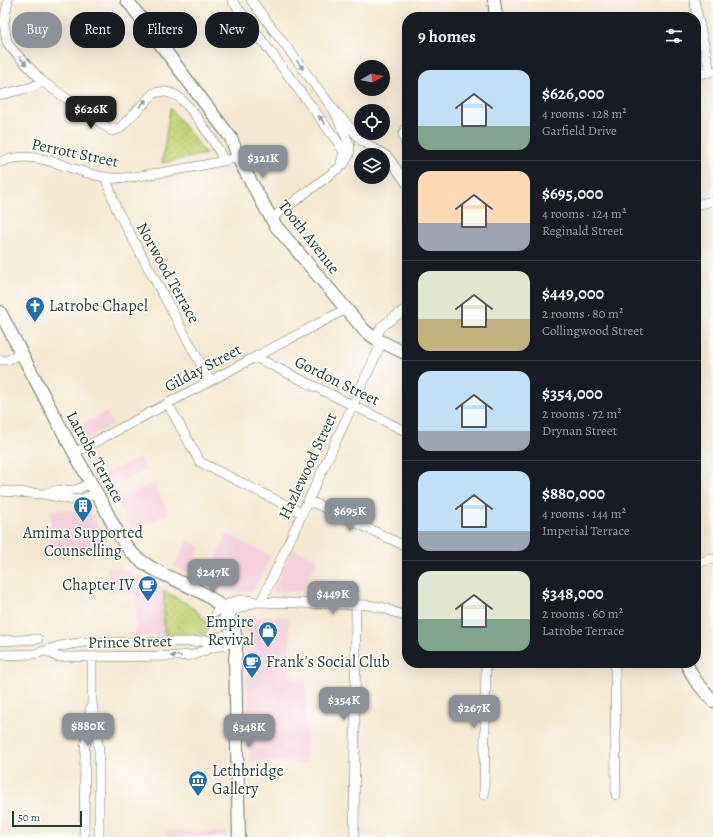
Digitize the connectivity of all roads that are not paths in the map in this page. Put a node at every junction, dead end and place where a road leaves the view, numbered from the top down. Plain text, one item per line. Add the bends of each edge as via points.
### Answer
1 (8, 0) edge
2 (127, 0) edge
3 (232, 0) edge
4 (251, 0) edge
5 (494, 0) edge
6 (694, 0) edge
7 (495, 12) edge
8 (697, 12) edge
9 (701, 28) edge
10 (712, 72) edge
11 (701, 74) edge
12 (42, 81) junction
13 (0, 95) edge
14 (334, 110) junction
15 (347, 151) junction
16 (239, 157) junction
17 (224, 161) junction
18 (0, 162) edge
19 (402, 177) edge
20 (106, 178) junction
21 (713, 201) edge
22 (701, 204) edge
23 (271, 219) junction
24 (346, 310) junction
25 (0, 312) edge
26 (402, 312) edge
27 (379, 341) junction
28 (402, 352) edge
29 (21, 354) junction
30 (254, 357) junction
31 (0, 360) edge
32 (210, 381) junction
33 (168, 404) junction
34 (353, 405) junction
35 (402, 430) edge
36 (74, 453) junction
37 (93, 488) junction
38 (0, 491) edge
39 (308, 500) junction
40 (302, 513) junction
41 (401, 544) dead end
42 (713, 559) edge
43 (701, 562) edge
44 (258, 602) junction
45 (356, 605) junction
46 (222, 613) junction
47 (402, 615) edge
48 (232, 638) junction
49 (38, 639) dead end
50 (0, 641) edge
51 (190, 642) junction
52 (213, 648) junction
53 (47, 651) junction
54 (0, 655) edge
55 (92, 658) junction
56 (486, 668) edge
57 (614, 668) edge
58 (689, 668) edge
59 (713, 701) edge
60 (92, 703) junction
61 (484, 795) dead end
62 (616, 795) dead end
63 (84, 837) edge
64 (99, 837) edge
65 (239, 837) edge
66 (354, 837) edge

1 -> 12 street via 4,23 7,42
2 - 16 main road, Tooth Avenue via 230,136
15 -> 3 street
4 -> 14 street
5 - 7 main road
6 - 8 street
9 - 10 street
10 - 11 street
12 - 13 street via 32,87
12 -> 17 street via 112,131 119,129 154,93 160,91 175,95 197,119
14 - 15 street via 348,139
14 - 19 street via 365,143 390,159
15 - 23 street via 339,167
16 - 17 street, Perrott Street
16 - 23 main road, Tooth Avenue
17 - 20 street, Perrott Street via 126,178
18 - 20 street, Perrott Street via 37,157
20 - 32 street, Norwood Terrace via 116,208
21 - 22 street
23 - 24 main road, Tooth Avenue
24 - 27 main road, Tooth Avenue via 365,331
24 - 30 street, Gilday Street
25 - 29 main road, Latrobe Terrace
26 - 27 street, Hazlewood Street via 380,327
27 - 28 main road, Tooth Avenue
27 - 34 street, Hazlewood Street
29 - 31 street via 8,360
29 - 36 main road, Latrobe Terrace
30 - 32 street, Gilday Street
30 - 34 street, Gordon Street
32 - 33 street, Gilday Street
33 - 36 street, Gilday Street
33 - 40 street via 200,462
34 - 35 street, Gordon Street
34 - 39 street, Hazlewood Street
36 - 37 main road, Latrobe Terrace
37 - 38 street via 79,500
37 - 46 main road, Latrobe Terrace via 134,555 193,589 201,591
39 - 40 street, Hazlewood Street
39 - 41 street
40 - 44 street, Hazlewood Street
42 - 43 street
44 - 45 street
44 - 46 street via 236,600
45 - 47 street via 384,608
45 - 66 street
46 - 48 main road
48 - 51 street, Prince Street
48 - 52 street, Prince Street
48 - 65 main road via 235,659
49 - 50 street
51 - 52 street, Prince Street
51 - 53 street, Prince Street via 84,642
52 -> 55 street, Prince Street via 186,656
53 - 54 street, Prince Street via 32,655
53 - 55 street, Prince Street via 56,657
55 - 60 street
56 - 61 street
57 - 62 street
58 - 59 main road via 695,680
60 - 63 street via 85,747
60 - 64 street via 98,740

